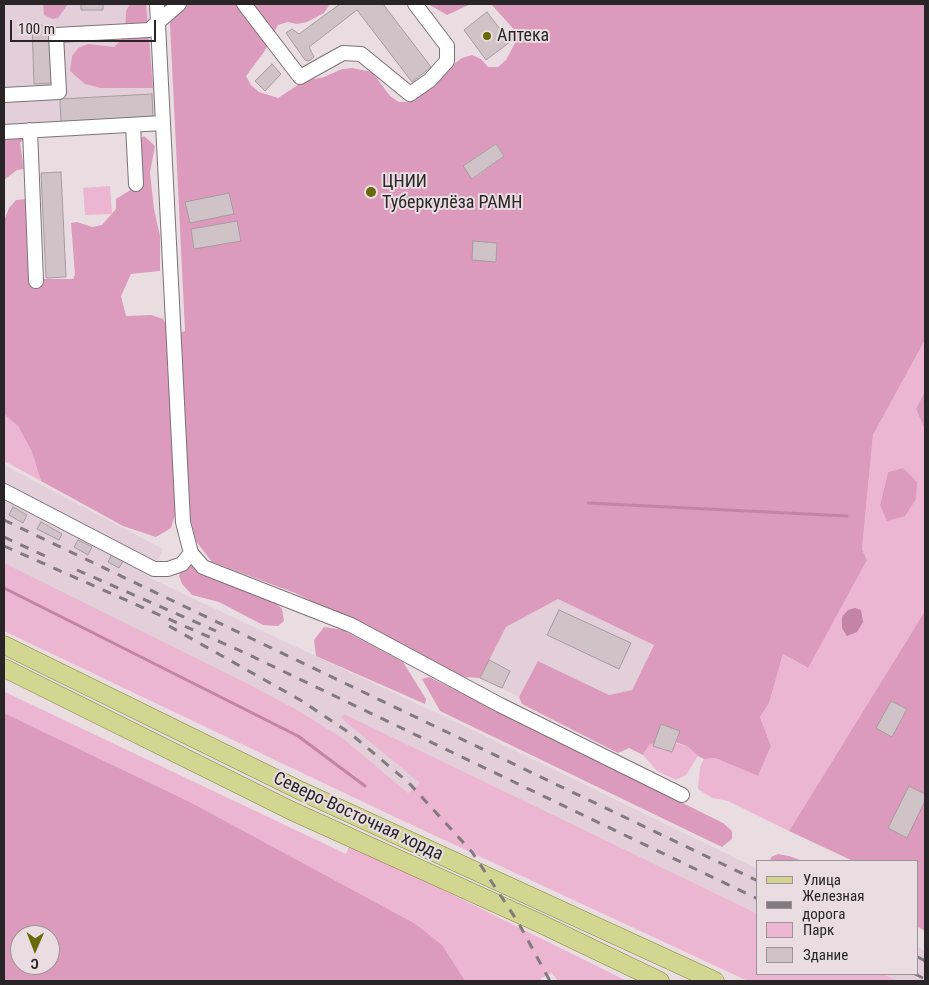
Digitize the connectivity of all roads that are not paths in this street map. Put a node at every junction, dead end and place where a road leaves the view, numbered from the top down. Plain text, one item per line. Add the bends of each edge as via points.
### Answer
1 (157, 4) edge
2 (179, 4) edge
3 (244, 4) edge
4 (415, 4) edge
5 (158, 23) junction
6 (4, 96) edge
7 (163, 123) junction
8 (133, 125) junction
9 (30, 130) junction
10 (4, 132) edge
11 (136, 184) dead end
12 (36, 281) dead end
13 (4, 491) edge
14 (191, 553) junction
15 (4, 645) edge
16 (4, 668) edge
17 (682, 795) dead end
18 (660, 981) edge
19 (715, 981) edge

1 - 5 street
2 - 5 street
3 - 4 street via 300,77 343,53 361,54 410,94 430,80 447,61 447,46
5 - 6 street via 149,30 56,35 59,92
5 - 7 street
7 - 8 street
7 - 14 street via 183,522
8 - 9 street
8 - 11 street
9 - 10 street
9 - 12 street
13 - 14 street via 154,568 168,569 182,564
14 - 17 street via 202,568 351,625 500,705
15 - 19 main road, Северо-Восточная хорда via 301,791
16 - 18 main road, Северо-Восточная хорда via 292,811

